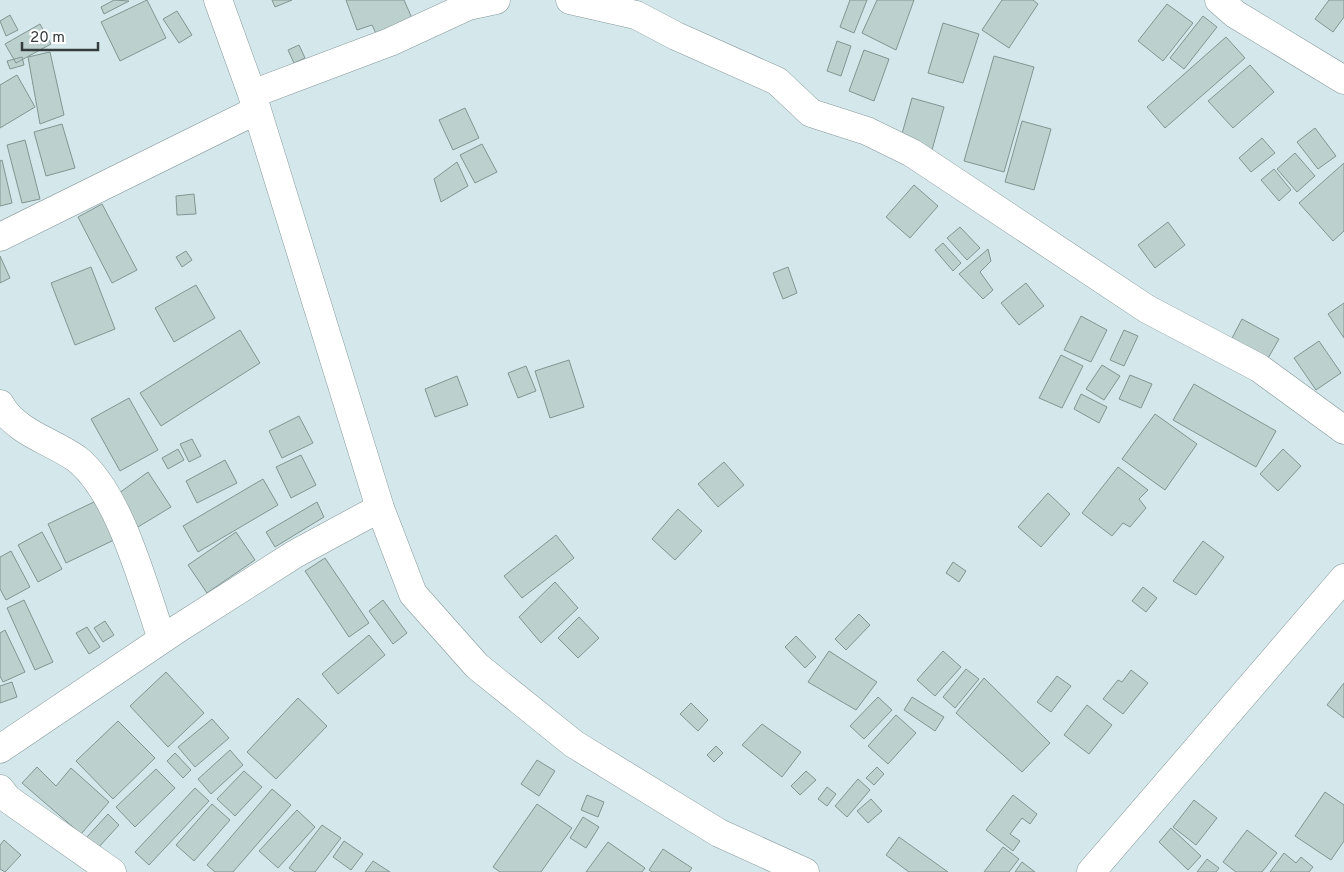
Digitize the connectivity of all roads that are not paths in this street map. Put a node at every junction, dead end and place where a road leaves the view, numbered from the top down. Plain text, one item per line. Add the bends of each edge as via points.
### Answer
1 (218, 0) edge
2 (496, 0) edge
3 (570, 0) edge
4 (1219, 0) edge
5 (1344, 80) edge
6 (254, 102) junction
7 (0, 237) edge
8 (0, 404) edge
9 (1344, 430) edge
10 (380, 508) junction
11 (1344, 578) edge
12 (162, 639) junction
13 (0, 749) edge
14 (0, 788) edge
15 (112, 872) edge
16 (805, 872) edge
17 (1092, 872) edge

1 - 6 street
2 - 6 street via 468,6
3 - 9 street via 636,15 777,81 811,113 867,131 912,153 1147,310 1259,368
4 - 5 street via 1235,14
6 - 7 street
6 - 10 street
8 - 12 street via 28,431 77,460 105,490 134,558
10 - 12 street via 296,554
10 - 16 street via 413,594 477,666 574,744 719,834
11 - 17 street
12 - 13 street
14 - 15 street via 8,799

